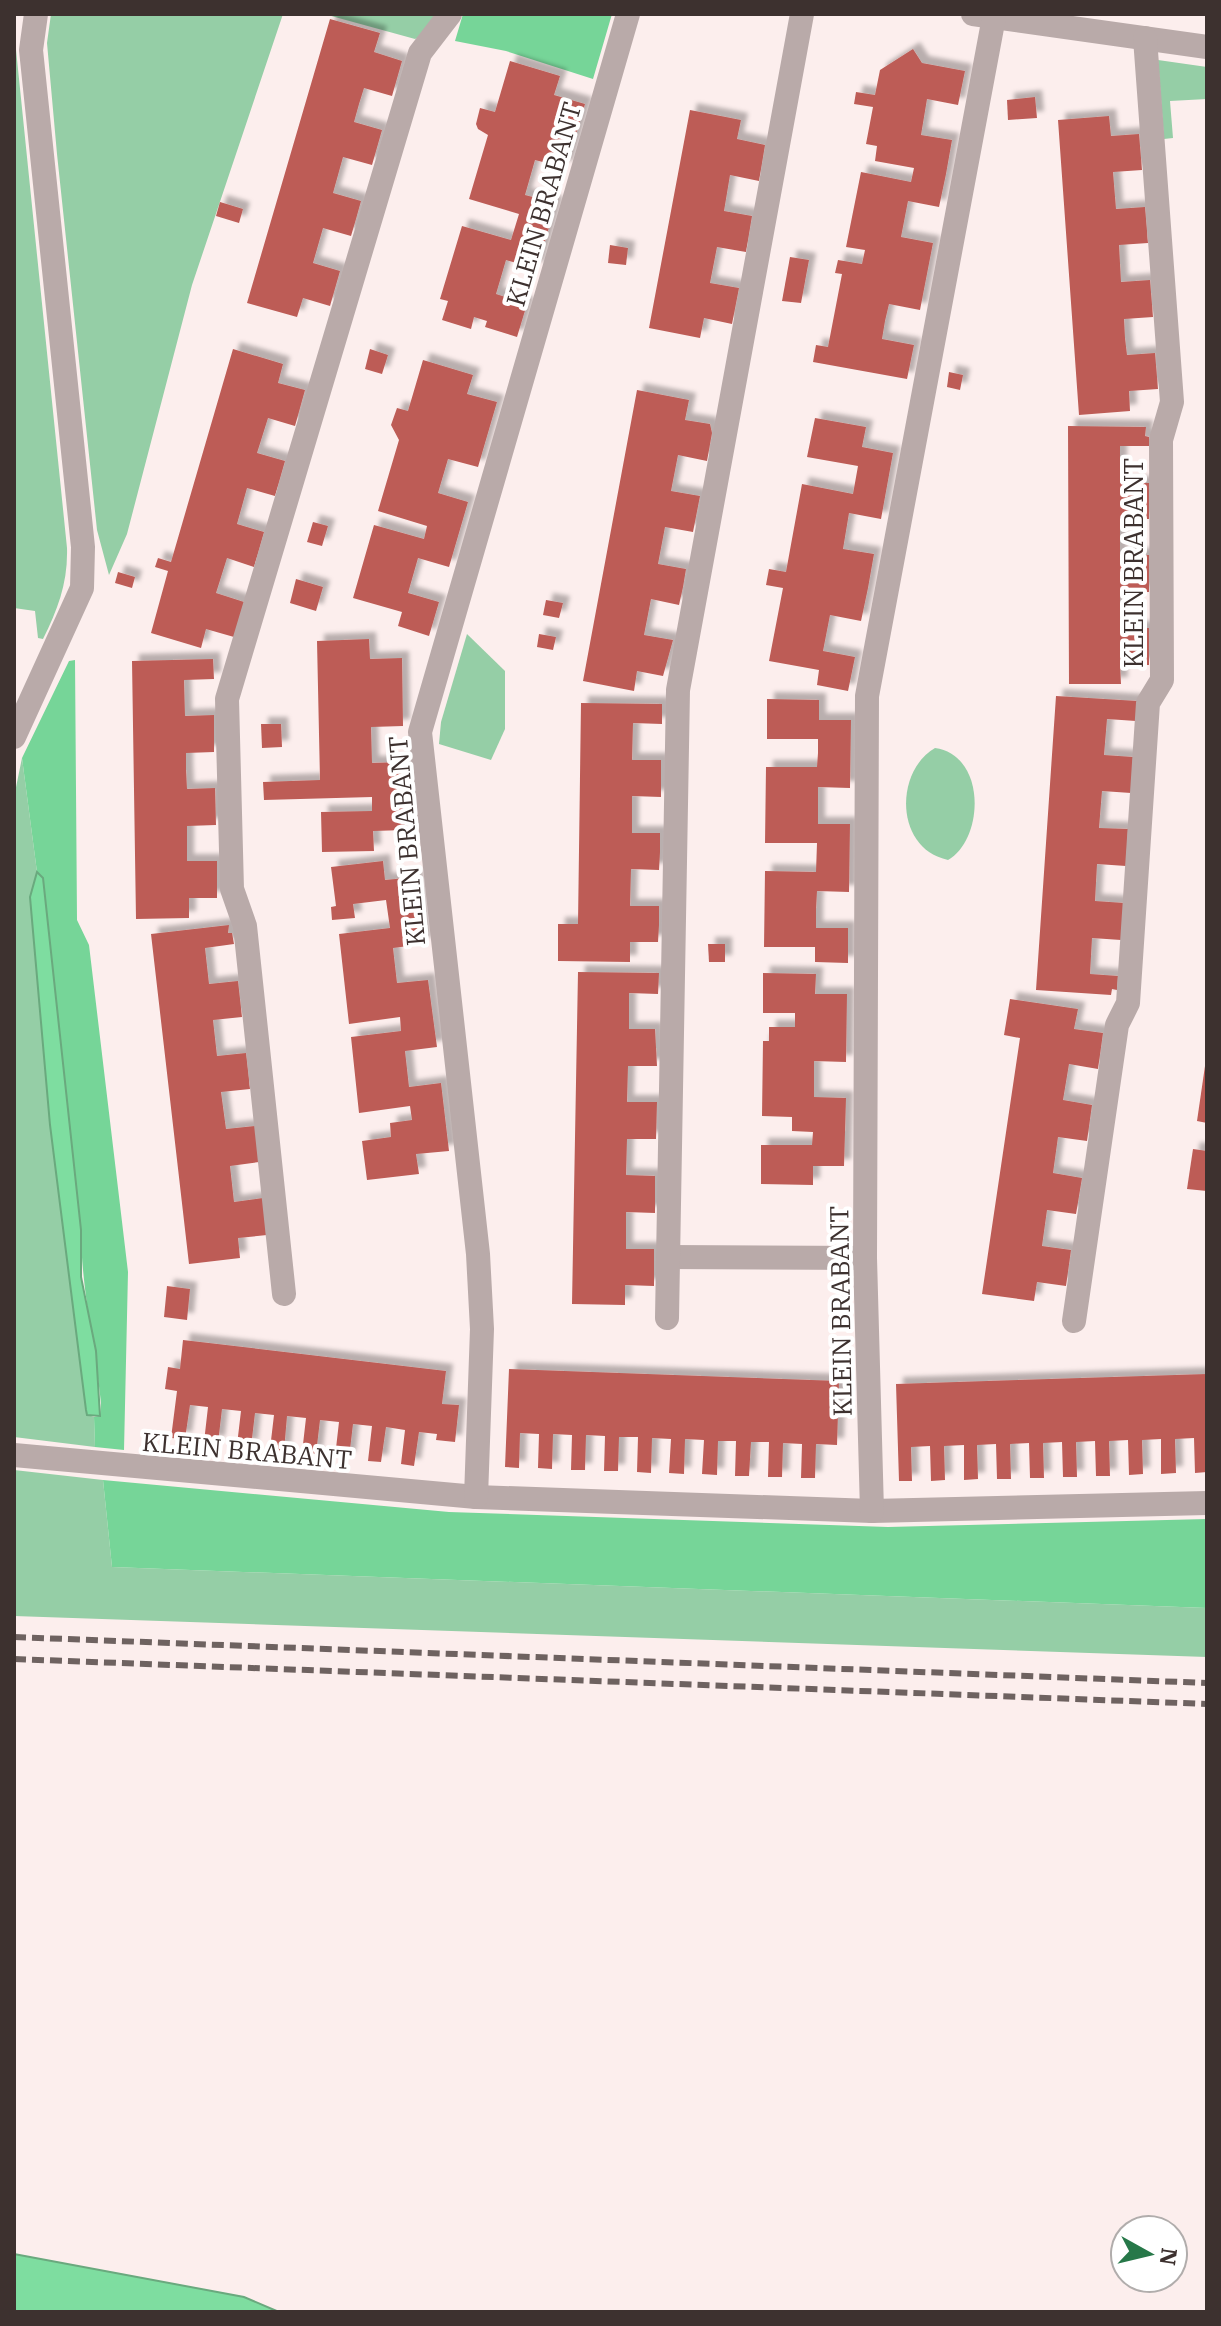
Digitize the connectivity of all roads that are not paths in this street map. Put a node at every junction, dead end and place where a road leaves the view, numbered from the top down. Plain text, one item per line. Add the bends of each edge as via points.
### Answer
1 (36, 14) edge
2 (450, 14) edge
3 (628, 14) edge
4 (802, 14) edge
5 (984, 16) edge
6 (1145, 38) junction
7 (1207, 47) edge
8 (14, 737) edge
9 (668, 1257) junction
10 (865, 1258) junction
11 (284, 1294) dead end
12 (667, 1318) dead end
13 (1074, 1321) dead end
14 (14, 1455) edge
15 (476, 1497) junction
16 (1207, 1503) edge
17 (872, 1511) junction

1 - 8 street via 31,50 83,547 82,588
2 - 11 street via 420,53 227,699 232,889 245,926
3 - 15 street, KLEIN BRABANT via 420,732 478,1254 482,1329
4 - 9 street via 678,690
5 - 6 street
5 - 10 street, KLEIN BRABANT via 867,696
6 - 7 street
6 - 13 street, KLEIN BRABANT via 1172,402 1161,440 1162,680 1148,703 1128,1003 1117,1025
9 - 10 street
9 - 12 street
10 - 17 street, KLEIN BRABANT
14 - 15 street, KLEIN BRABANT
15 - 17 street, KLEIN BRABANT
16 - 17 street, KLEIN BRABANT

